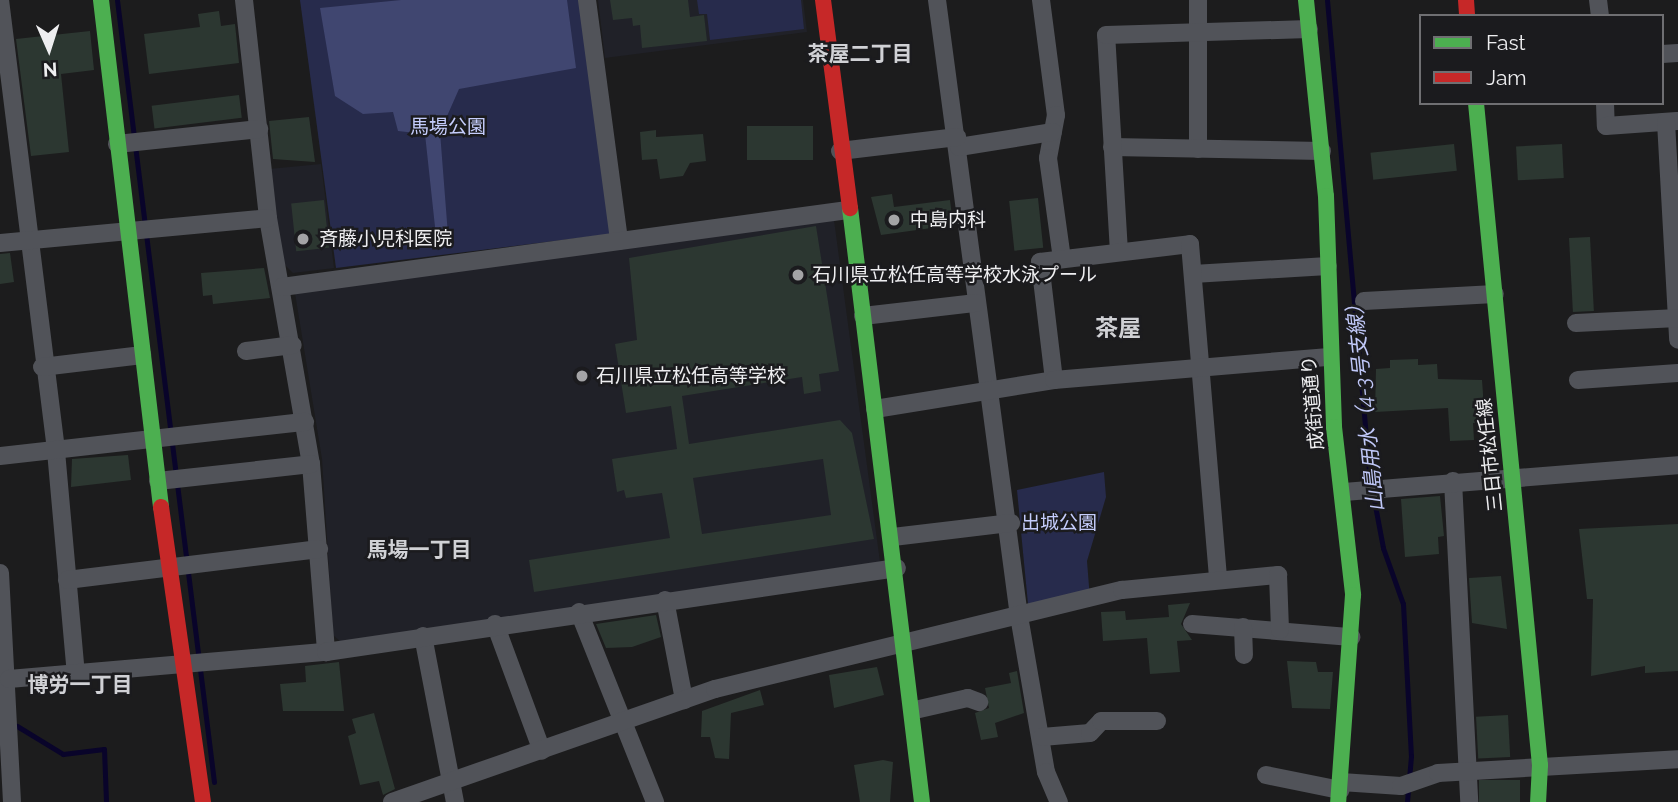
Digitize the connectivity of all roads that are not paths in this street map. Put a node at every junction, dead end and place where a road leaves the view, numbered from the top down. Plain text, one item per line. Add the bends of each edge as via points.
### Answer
1 (0, 0) edge
2 (101, 0) edge
3 (244, 0) edge
4 (587, 0) edge
5 (823, 0) edge
6 (937, 0) edge
7 (1041, 0) edge
8 (1198, 0) edge
9 (1306, 0) edge
10 (1309, 29) junction
11 (1197, 30) junction
12 (1476, 105) edge
13 (1605, 105) edge
14 (1672, 122) edge
15 (259, 129) junction
16 (1053, 132) junction
17 (958, 142) junction
18 (129, 143) junction
19 (1112, 147) junction
20 (1198, 149) junction
21 (840, 150) junction
22 (1322, 151) junction
23 (8, 155) edge
24 (848, 210) junction
25 (268, 218) junction
26 (140, 229) junction
27 (26, 239) junction
28 (1675, 240) edge
29 (619, 241) junction
30 (0, 243) edge
31 (1119, 252) junction
32 (1062, 259) junction
33 (1328, 266) junction
34 (1193, 274) junction
35 (282, 287) junction
36 (1495, 294) junction
37 (1364, 301) dead end
38 (976, 303) junction
39 (863, 316) junction
40 (1677, 318) edge
41 (1576, 323) dead end
42 (1678, 340) edge
43 (293, 345) junction
44 (246, 351) dead end
45 (142, 355) junction
46 (1329, 357) junction
47 (1202, 366) junction
48 (42, 367) junction
49 (1678, 373) edge
50 (1054, 380) junction
51 (1578, 380) dead end
52 (993, 392) junction
53 (875, 409) junction
54 (305, 422) junction
55 (166, 438) junction
56 (57, 451) junction
57 (0, 456) edge
58 (311, 464) junction
59 (1678, 465) edge
60 (1513, 474) junction
61 (172, 480) junction
62 (1453, 481) junction
63 (1344, 492) junction
64 (1011, 523) junction
65 (893, 537) junction
66 (319, 549) junction
67 (181, 565) junction
68 (897, 568) junction
69 (0, 573) edge
70 (67, 580) junction
71 (1218, 580) junction
72 (665, 600) junction
73 (2, 612) edge
74 (579, 612) junction
75 (1019, 616) junction
76 (495, 624) junction
77 (1192, 624) dead end
78 (1243, 627) junction
79 (1280, 630) junction
80 (423, 636) junction
81 (1352, 637) junction
82 (907, 642) junction
83 (326, 652) junction
84 (1244, 655) dead end
85 (194, 666) junction
86 (76, 676) junction
87 (9, 679) junction
88 (684, 700) junction
89 (979, 702) dead end
90 (915, 710) junction
91 (627, 721) junction
92 (1157, 721) dead end
93 (5, 735) edge
94 (1042, 737) junction
95 (542, 751) junction
96 (1678, 759) edge
97 (1540, 765) junction
98 (1467, 771) junction
99 (1266, 775) dead end
100 (451, 784) junction
101 (1340, 791) edge
102 (12, 802) edge
103 (204, 802) edge
104 (392, 802) edge
105 (455, 802) edge
106 (655, 802) edge
107 (922, 802) edge
108 (1059, 802) edge
109 (1469, 802) edge
110 (1538, 802) edge

1 - 23 street
2 - 18 street
3 - 15 street
4 - 29 street
5 - 21 street
6 - 17 street
7 - 16 street
8 - 11 street
9 - 10 street, 成街道通り
10 - 11 street
10 - 22 street, 成街道通り
11 - 19 street via 1106,34
11 - 20 street
12 - 36 street, 三日市松任線
13 - 14 street via 1606,126
14 - 28 street
15 - 18 street
15 - 25 street
16 - 17 street
16 - 32 street via 1048,158
17 - 21 street
17 - 38 street
18 - 26 street
19 - 20 street
19 - 31 street
20 - 22 street
21 - 24 street
22 - 33 street, 成街道通り
23 - 27 street
24 - 29 street
24 - 39 street
25 - 26 street
25 - 35 street
26 - 27 street
26 - 45 street
27 - 30 street
27 - 48 street
28 - 40 street
29 - 35 street
31 - 32 street
31 - 34 street via 1190,244
32 - 50 street via 1040,262
33 - 34 street
33 - 46 street, 成街道通り
34 - 47 street
35 - 43 street
36 - 37 street
36 - 60 street, 三日市松任線
38 - 39 street
38 - 52 street
39 - 53 street
40 - 41 street
40 - 42 street
43 - 44 street
43 - 54 street
45 - 48 street
45 - 55 street
46 - 47 street
46 - 63 street, 成街道通り
47 - 50 street
47 - 71 street
48 - 56 street
49 - 51 street
50 - 52 street
52 - 53 street
52 - 64 street
53 - 65 street
54 - 55 street
54 - 58 street
55 - 56 street
55 - 61 street
56 - 57 street
56 - 70 street
58 - 61 street
58 - 66 street
59 - 60 street
60 - 62 street
60 - 97 street, 三日市松任線
61 - 67 street
62 - 63 street
62 - 98 street
63 - 81 street, 成街道通り
64 - 65 street
64 - 75 street
65 - 68 street
66 - 67 street
66 - 83 street
67 - 70 street
67 - 85 street
68 - 72 street
68 - 82 street
69 - 73 street
70 - 86 street
71 - 75 street via 1122,590
71 - 79 street via 1278,575
72 - 74 street
72 - 88 street
73 - 87 street
74 - 76 street
74 - 91 street
75 - 82 street
75 - 94 street
76 - 80 street
76 - 95 street
77 - 78 street
78 - 79 street
78 - 84 street
79 - 81 street
80 - 83 street
80 - 100 street
81 - 101 street, 成街道通り
82 - 88 street
82 - 90 street
83 - 85 street
85 - 86 street
85 - 103 street
86 - 87 street
87 - 93 street
88 - 91 street
89 - 90 street via 968,698
90 - 107 street
91 - 95 street
91 - 106 street
92 - 94 street via 1101,721 1090,733
93 - 102 street
94 - 108 street via 1046,772
95 - 100 street
96 - 97 street
97 - 98 street
97 - 110 street, 三日市松任線
98 - 101 street
98 - 109 street
99 - 101 street
100 - 104 street
100 - 105 street

